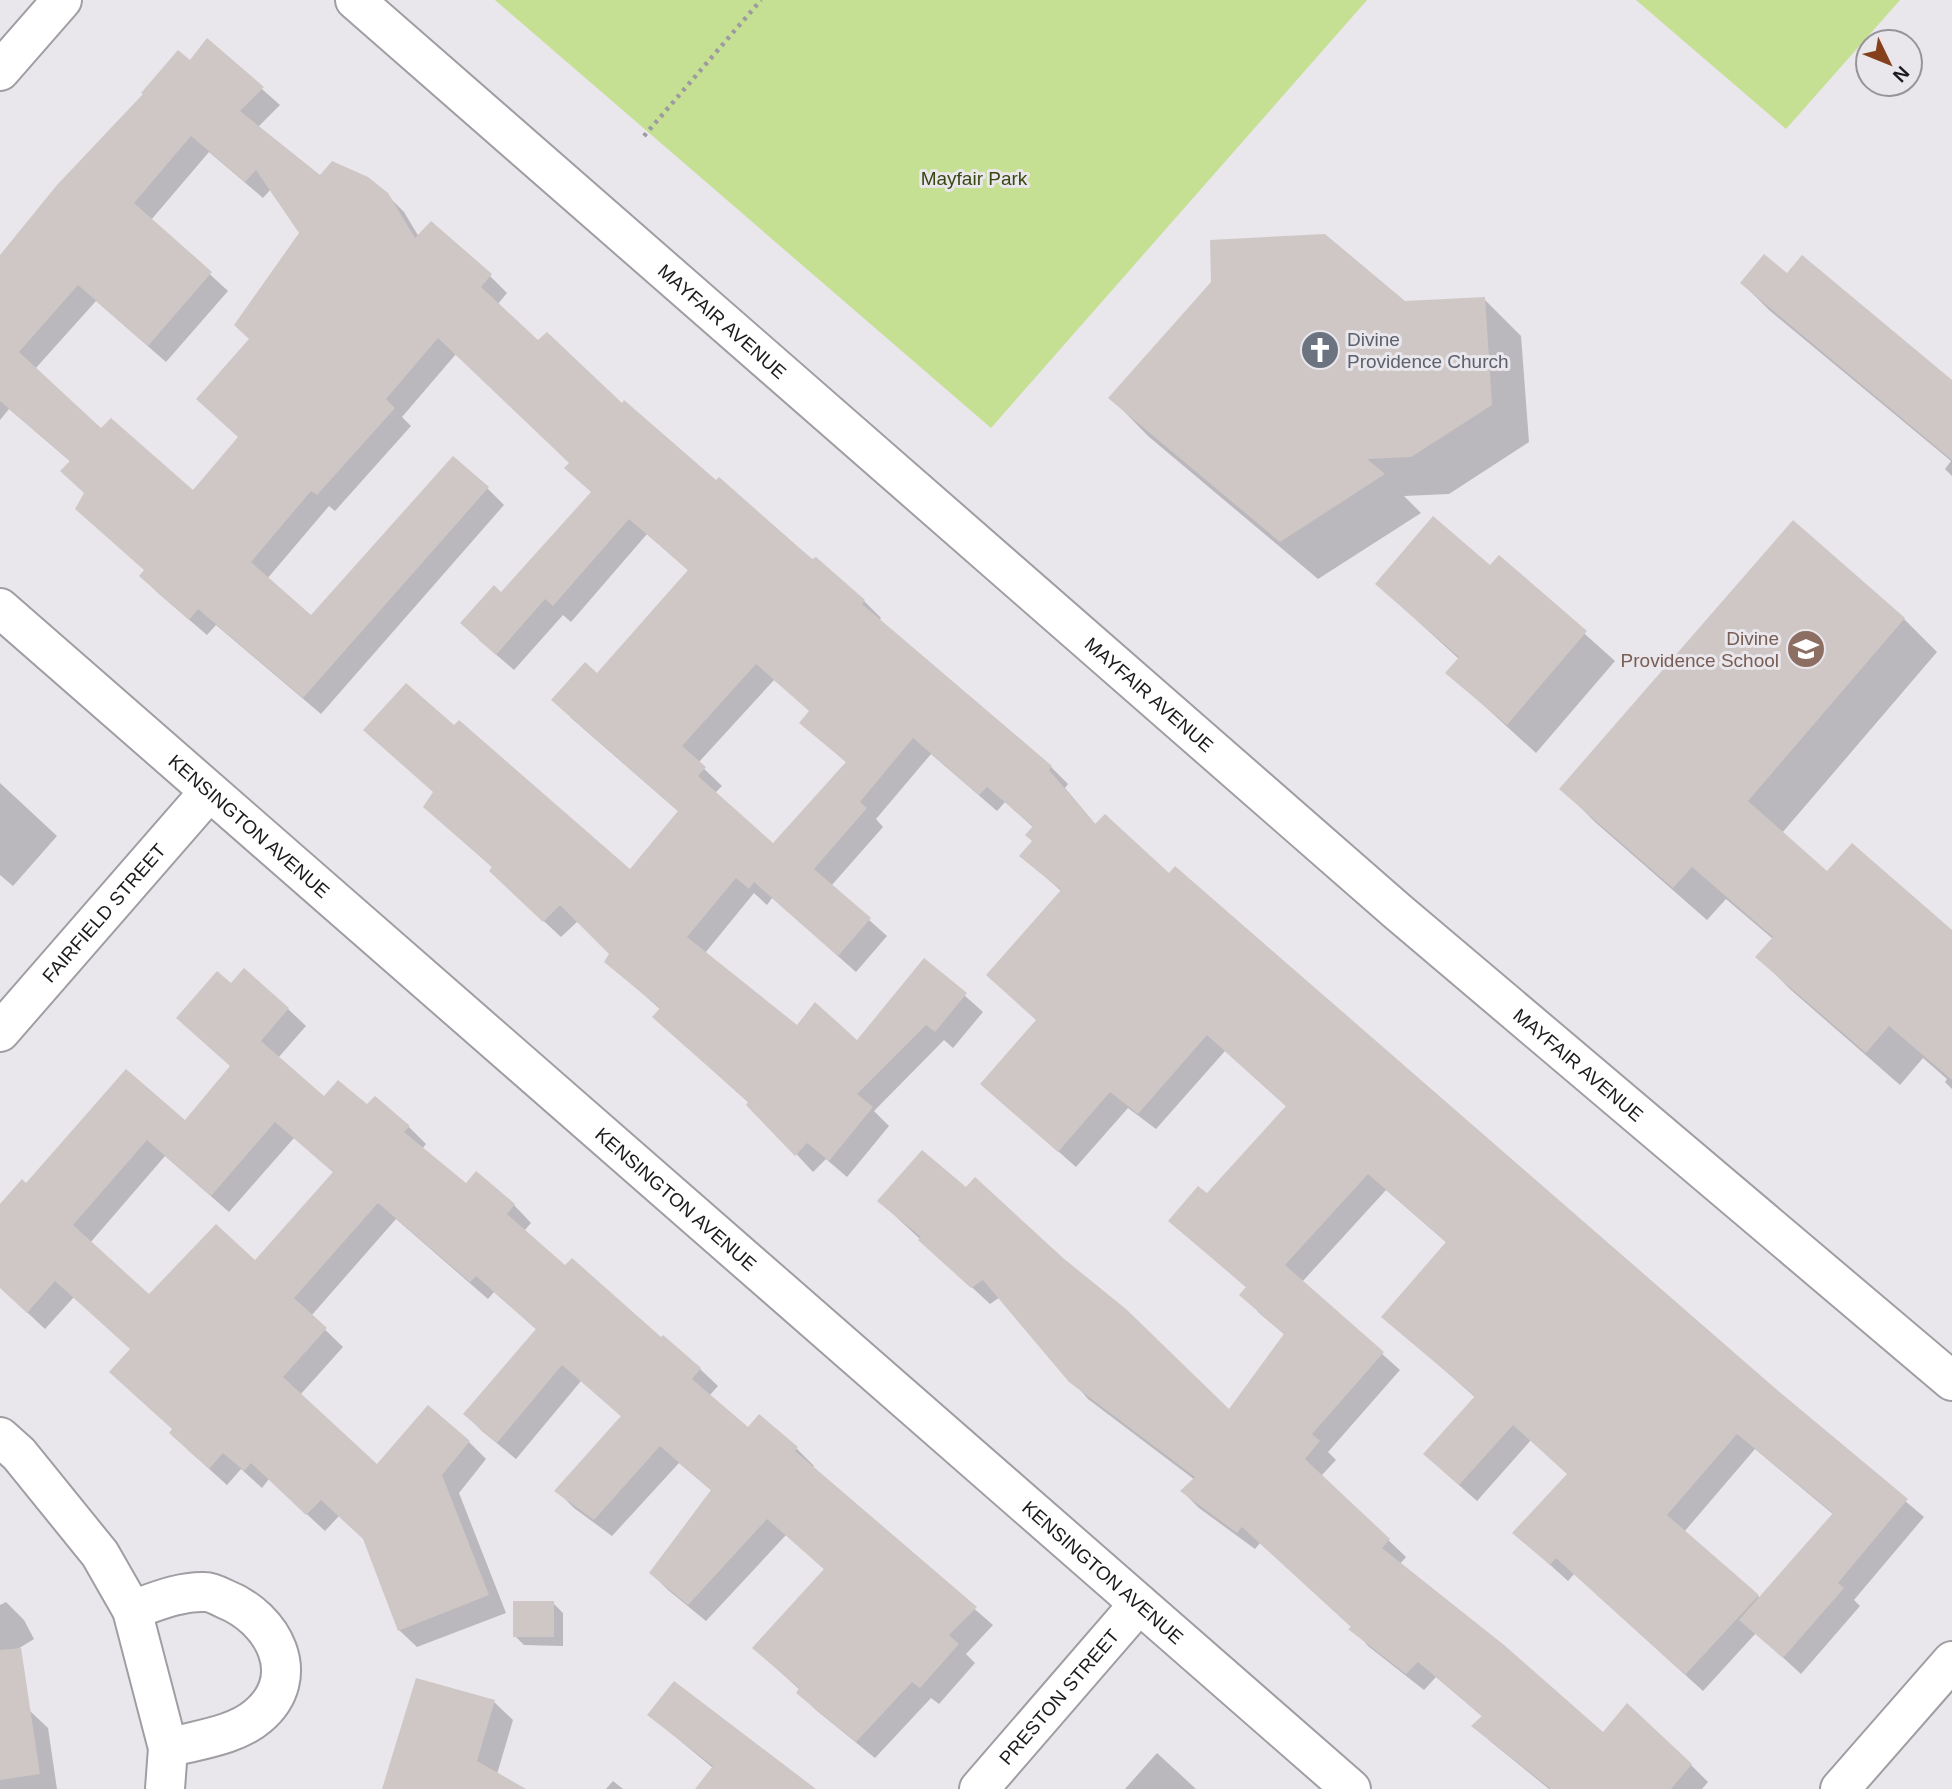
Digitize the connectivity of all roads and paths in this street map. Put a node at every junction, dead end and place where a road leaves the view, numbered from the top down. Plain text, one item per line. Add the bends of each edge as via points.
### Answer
1 (62, 0) edge
2 (355, 0) edge
3 (761, 0) edge
4 (0, 71) edge
5 (644, 136) dead end
6 (0, 608) edge
7 (208, 793) junction
8 (0, 1032) edge
9 (1952, 1381) edge
10 (0, 1437) edge
11 (1139, 1604) junction
12 (132, 1610) junction
13 (1952, 1661) edge
14 (168, 1748) junction
15 (165, 1789) edge
16 (979, 1789) edge
17 (1351, 1789) edge
18 (1840, 1789) edge

1 - 4 street
2 - 9 street, MAYFAIR AVENUE via 1398,911
3 - 5 path
6 - 7 street, KENSINGTON AVENUE
7 - 8 street, FAIRFIELD STREET
7 - 11 street, KENSINGTON AVENUE
10 - 12 street via 100,1554
11 - 16 street, PRESTON STREET
11 - 17 street, KENSINGTON AVENUE
12 - 14 street
12 - 14 street via 174,1596 207,1592 244,1606 268,1628 278,1650 281,1676 270,1703 257,1718 229,1732
13 - 18 street
14 - 15 street

